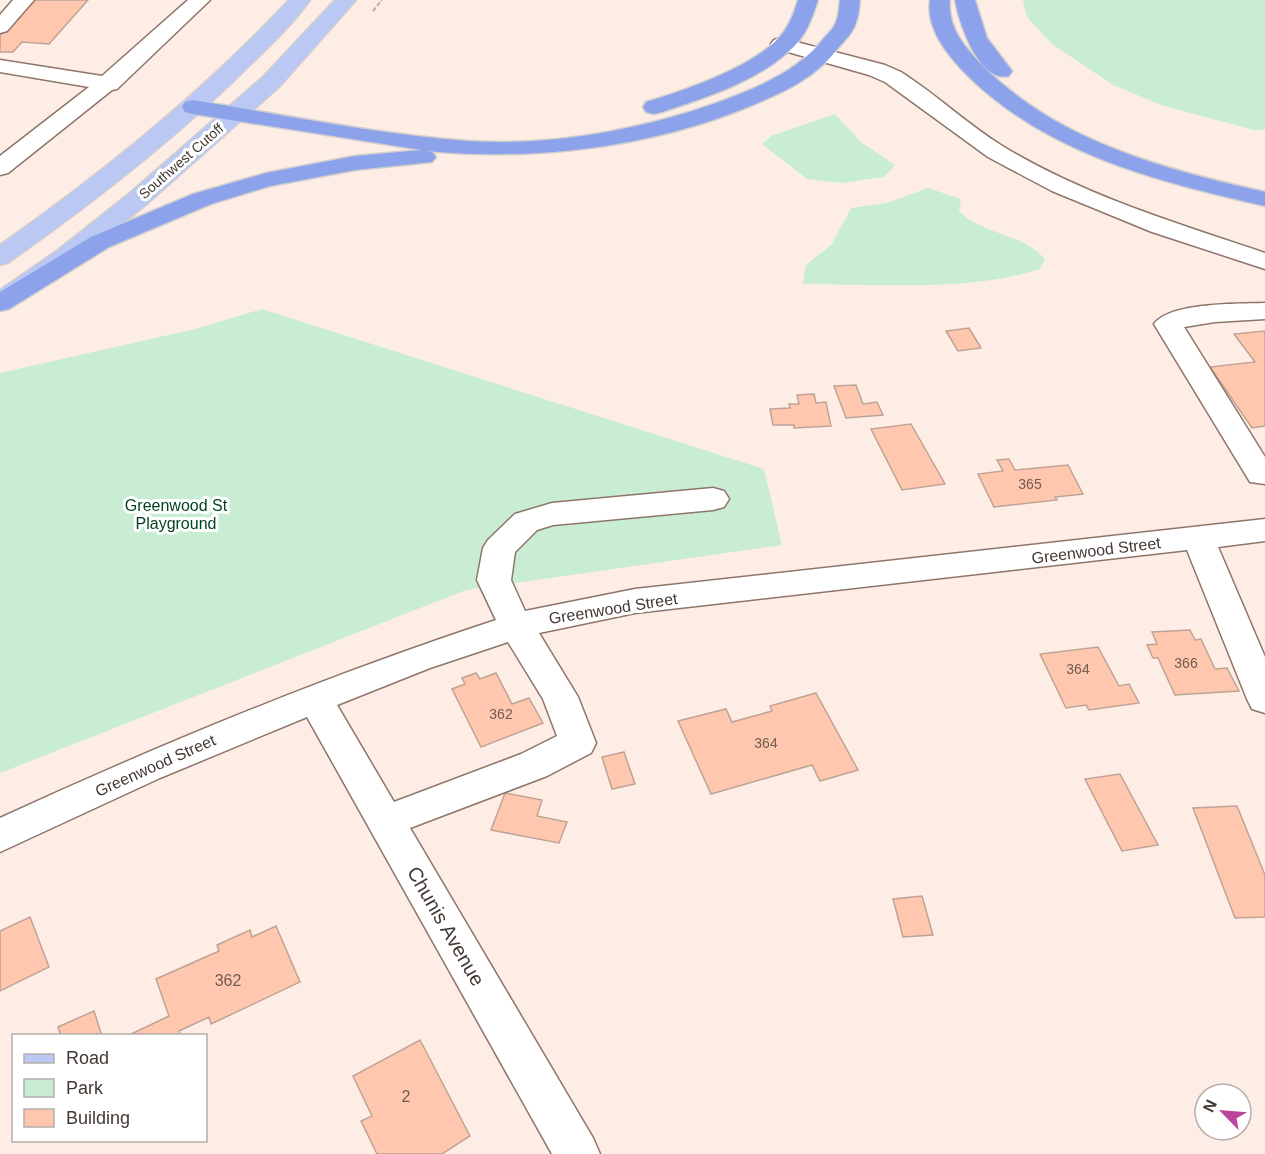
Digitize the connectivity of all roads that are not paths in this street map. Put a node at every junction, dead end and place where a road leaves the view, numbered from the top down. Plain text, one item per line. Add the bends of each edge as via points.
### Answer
1 (24, 0) edge
2 (200, 0) edge
3 (300, 0) edge
4 (346, 0) edge
5 (808, 0) edge
6 (850, 0) edge
7 (940, 0) edge
8 (965, 0) edge
9 (0, 27) edge
10 (781, 44) junction
11 (822, 55) junction
12 (0, 66) edge
13 (109, 84) junction
14 (212, 90) junction
15 (255, 96) junction
16 (193, 107) junction
17 (234, 114) junction
18 (444, 124) dead end
19 (542, 124) dead end
20 (528, 147) junction
21 (0, 168) edge
22 (1265, 183) edge
23 (1265, 199) edge
24 (0, 256) edge
25 (1265, 261) edge
26 (0, 303) edge
27 (1265, 311) edge
28 (1262, 476) dead end
29 (713, 499) dead end
30 (1265, 530) edge
31 (1198, 538) junction
32 (516, 627) junction
33 (314, 698) junction
34 (1265, 699) edge
35 (386, 821) junction
36 (0, 836) edge
37 (577, 1154) edge

1 - 9 street
2 - 13 street
3 - 14 main road, Southwest Cutoff
4 - 15 main road, Southwest Cutoff
5 - 10 highway via 791,38
6 - 11 highway via 846,24
7 - 23 highway via 943,25 954,47 1010,102 1100,151 1161,173
8 - 22 highway via 975,37 989,58 1042,101 1120,141 1220,174
10 - 11 street
10 - 19 highway via 754,66 689,97 631,113
11 - 20 highway via 811,66 768,91 713,113 659,129
11 - 25 street via 877,70 907,84 995,152 1048,181 1114,210
12 - 13 street
13 - 21 street
14 - 15 highway
14 - 16 main road, Southwest Cutoff
15 - 17 main road, Southwest Cutoff
15 - 18 highway
16 - 17 highway
16 - 24 main road, Southwest Cutoff via 129,161
17 - 20 highway via 400,141 470,148
17 - 26 main road, Southwest Cutoff via 130,205
20 - 26 highway via 355,163 266,180 202,200 100,242
27 - 28 street via 1210,314 1168,324
29 - 32 street via 552,514 526,522 499,548 494,580
30 - 31 street, Greenwood Street
31 - 32 street, Greenwood Street via 635,601
31 - 34 street
32 - 33 street, Greenwood Street
32 - 35 street via 560,697 578,743 534,765
33 - 35 street, Chunis Avenue
33 - 36 street, Greenwood Street via 147,767
35 - 37 street, Chunis Avenue

